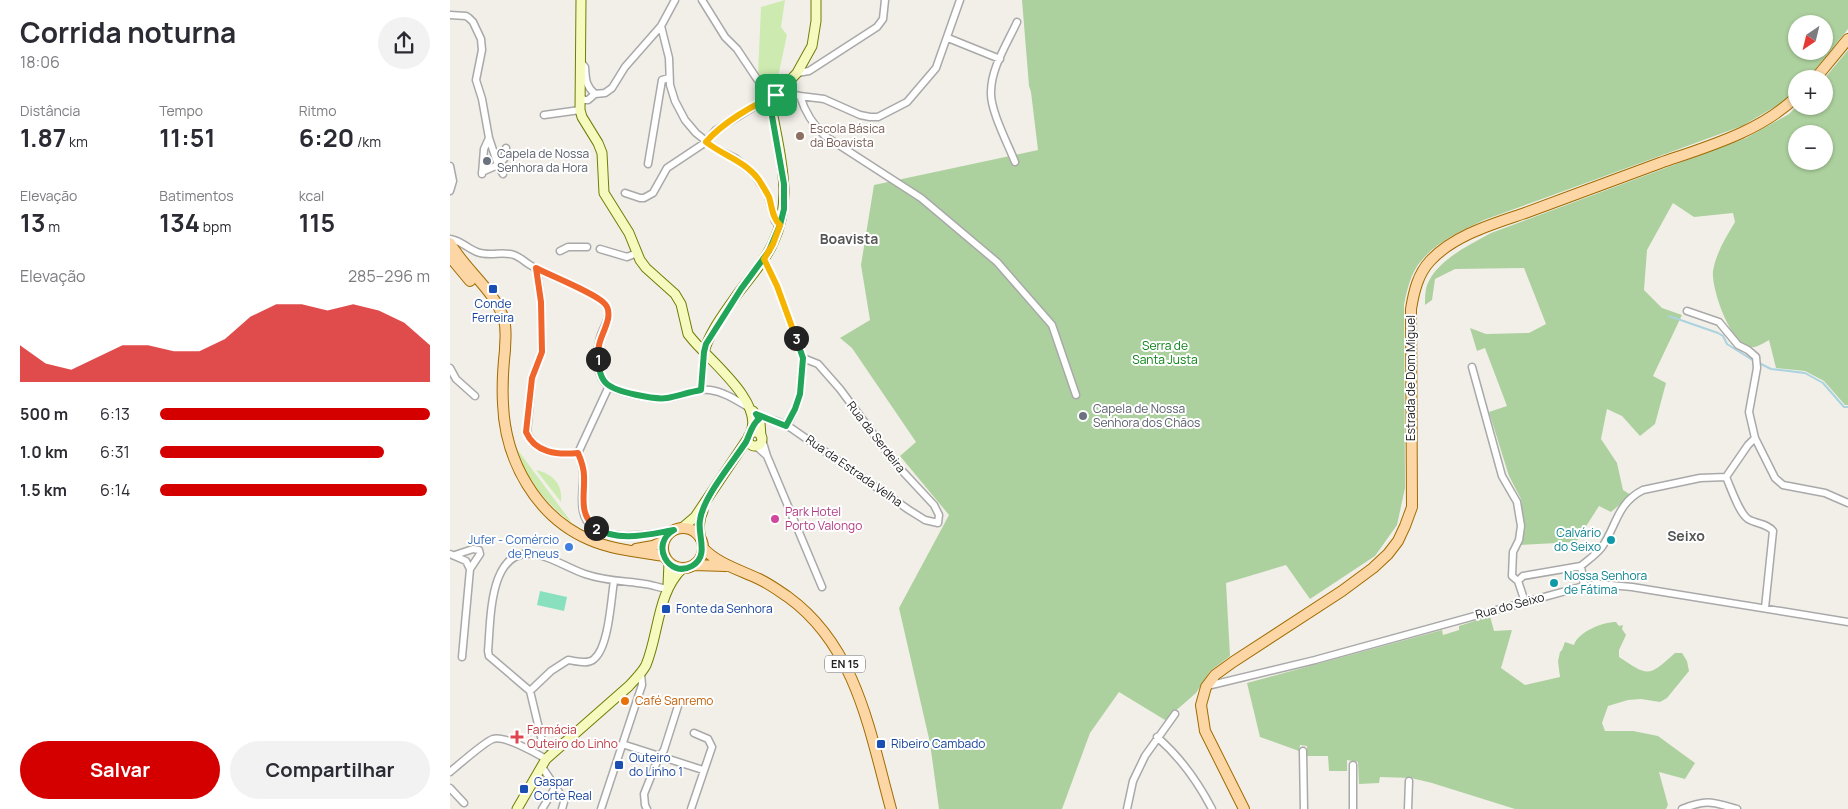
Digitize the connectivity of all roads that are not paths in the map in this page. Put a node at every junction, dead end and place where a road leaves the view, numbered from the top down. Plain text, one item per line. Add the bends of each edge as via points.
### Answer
1 (581, 0) edge
2 (675, 0) edge
3 (702, 0) edge
4 (816, 0) edge
5 (885, 0) edge
6 (960, 0) edge
7 (450, 14) edge
8 (1017, 22) dead end
9 (661, 26) junction
10 (948, 38) junction
11 (1848, 40) edge
12 (1000, 59) junction
13 (806, 60) junction
14 (581, 62) junction
15 (816, 66) junction
16 (1823, 70) edge
17 (797, 73) junction
18 (669, 78) junction
19 (776, 95) junction
20 (589, 96) junction
21 (800, 96) junction
22 (1788, 103) edge
23 (580, 110) junction
24 (544, 115) dead end
25 (488, 141) junction
26 (706, 142) junction
27 (477, 146) dead end
28 (506, 148) dead end
29 (1015, 162) dead end
30 (648, 164) dead end
31 (498, 165) junction
32 (450, 166) edge
33 (503, 174) dead end
34 (450, 191) edge
35 (624, 193) dead end
36 (780, 225) junction
37 (450, 239) edge
38 (450, 243) edge
39 (463, 244) junction
40 (588, 247) dead end
41 (600, 249) dead end
42 (560, 251) dead end
43 (637, 253) junction
44 (452, 259) edge
45 (764, 259) junction
46 (536, 268) junction
47 (1687, 311) dead end
48 (505, 349) junction
49 (704, 352) junction
50 (803, 358) junction
51 (450, 368) edge
52 (1472, 368) dead end
53 (609, 386) junction
54 (701, 390) junction
55 (1076, 395) dead end
56 (475, 396) dead end
57 (786, 426) junction
58 (757, 429) junction
59 (1755, 438) junction
60 (578, 453) junction
61 (1726, 477) junction
62 (710, 495) junction
63 (1848, 503) edge
64 (938, 523) joint
65 (678, 529) junction
66 (664, 541) junction
67 (702, 544) junction
68 (632, 550) junction
69 (452, 554) edge
70 (666, 559) junction
71 (694, 565) junction
72 (1581, 566) junction
73 (732, 567) junction
74 (470, 568) junction
75 (683, 568) junction
76 (614, 581) junction
77 (1518, 581) junction
78 (1584, 586) junction
79 (822, 587) dead end
80 (668, 589) junction
81 (1525, 602) junction
82 (1765, 608) junction
83 (1848, 622) edge
84 (462, 657) dead end
85 (641, 673) junction
86 (1206, 687) junction
87 (530, 691) junction
88 (678, 706) dead end
89 (1175, 714) dead end
90 (694, 733) dead end
91 (1157, 736) junction
92 (542, 741) junction
93 (622, 744) junction
94 (554, 751) junction
95 (1303, 751) dead end
96 (533, 752) junction
97 (660, 756) junction
98 (544, 763) junction
99 (1353, 765) dead end
100 (703, 770) junction
101 (450, 772) edge
102 (1408, 781) dead end
103 (556, 786) junction
104 (450, 788) edge
105 (1238, 794) junction
106 (464, 803) dead end
107 (1718, 806) edge
108 (602, 808) edge
109 (517, 809) edge
110 (542, 809) edge
111 (562, 809) edge
112 (647, 809) edge
113 (691, 809) edge
114 (890, 809) edge
115 (1127, 809) edge
116 (1212, 809) edge
117 (1244, 809) edge
118 (1248, 809) edge
119 (1304, 809) edge
120 (1353, 809) edge
121 (1408, 809) edge
122 (1682, 809) edge
123 (1737, 809) edge

1 - 14 street
2 - 9 street
3 - 19 street via 757,79
4 - 13 street via 812,46
5 - 15 street via 881,23
6 - 10 street
7 - 25 street via 466,16 480,33 482,50 476,80
8 - 12 street
9 - 18 street via 669,58
9 - 20 street via 625,66 612,88
10 - 12 street
10 - 21 street via 936,68 927,80 907,102 878,117 860,115 824,99
11 - 16 main road
12 - 29 street via 993,78 991,99
13 - 15 street
13 - 17 street
14 - 20 street
14 - 20 street via 585,67
15 - 17 street
17 - 19 street
18 - 26 street via 685,120
18 - 30 street via 662,80
19 - 21 street
19 - 26 street via 716,130
19 - 36 street via 772,116 784,184
20 - 23 street
21 - 55 street via 805,111 822,133 921,198 997,262 1052,325
22 - 86 main road, Estrada de Dom Miguel via 1743,132 1486,227 1448,246 1432,259 1414,291 1411,309 1412,507 1398,541 1388,554 1342,591 1233,662 1215,675
23 - 24 street
23 - 43 street via 602,153 604,193
25 - 27 street
25 - 31 street
25 - 31 street via 482,173
26 - 35 street via 667,168 654,193 640,198
26 - 36 street via 735,158 754,174 768,195 775,221
28 - 31 street via 504,159
31 - 33 street
32 - 34 street via 453,181
36 - 45 street
37 - 39 street
38 - 44 main road
39 - 44 street
39 - 46 street via 486,255 511,254
40 - 42 street via 568,247
41 - 43 street via 628,257
43 - 49 street via 646,268 675,294 681,304 688,334
44 - 48 main road via 494,313
44 - 48 main road via 483,286 499,308 506,327
45 - 49 street via 727,309
45 - 50 street
46 - 53 street via 605,303 609,310 608,319 599,340 597,358 600,374
46 - 60 street via 543,346 532,378 526,432 545,451
47 - 59 street via 1719,322 1738,345 1756,356 1750,412
48 - 68 main road via 504,428 524,482 537,500 569,528 589,540
49 - 54 street
49 - 58 street via 738,389
50 - 57 street via 800,394
50 - 64 street, Rua da Serdeira via 818,364 840,390 894,462 934,505
51 - 56 street via 456,379
52 - 77 street via 1502,476 1517,502 1521,526 1511,566 1512,576
53 - 54 street via 665,399
53 - 60 street
54 - 58 street via 726,395
57 - 58 street, Rua da Estrada Velha
57 - 64 street, Rua da Estrada Velha via 909,510 925,520
58 - 62 street
58 - 79 street
59 - 61 street
59 - 63 street via 1775,478 1783,485 1826,493
60 - 65 street via 584,476 584,511 594,527 628,536
61 - 72 street via 1700,478 1637,493 1624,504 1602,547
61 - 82 street via 1743,514 1773,531
62 - 65 street via 695,518
62 - 67 street via 700,518
65 - 66 main road via 668,534
65 - 67 main road via 693,532
66 - 68 main road
66 - 70 main road via 662,549
67 - 71 main road via 701,556
67 - 73 main road, EN 15 via 713,557
68 - 70 main road
69 - 74 street via 466,561
69 - 74 street via 479,550 480,554
70 - 75 main road via 675,567
70 - 80 street
71 - 73 main road, EN 15
71 - 75 main road
72 - 77 street via 1523,576
72 - 78 street
73 - 114 main road, EN 15 via 762,580 792,600 835,647 859,696
74 - 84 street
75 - 80 street via 672,579
76 - 80 street
76 - 87 street via 601,651 594,660 568,660
76 - 87 street via 587,575 538,555 524,554 512,558 502,567 496,581 489,656
77 - 81 street
78 - 81 street, Rua do Seixo
78 - 82 street, Rua do Seixo via 1632,587
80 - 85 street
81 - 86 street, Rua do Seixo
82 - 83 street, Rua do Seixo
85 - 93 street via 642,685
85 - 94 street
86 - 105 main road via 1201,705 1205,731
87 - 92 street
88 - 97 street
89 - 91 street
90 - 100 street via 708,739 712,747
91 - 115 street via 1133,781
91 - 116 street via 1179,758
92 - 94 street
92 - 96 street
93 - 97 street
93 - 108 street
94 - 98 street
95 - 119 street
96 - 98 street
96 - 101 street via 501,739 492,739
97 - 100 street
97 - 112 street via 644,794
98 - 103 street
98 - 109 street
99 - 120 street
100 - 113 street
102 - 121 street
103 - 110 street
103 - 111 street via 564,802
104 - 106 street
105 - 117 main road
105 - 118 main road
107 - 122 street via 1700,802
107 - 123 street

